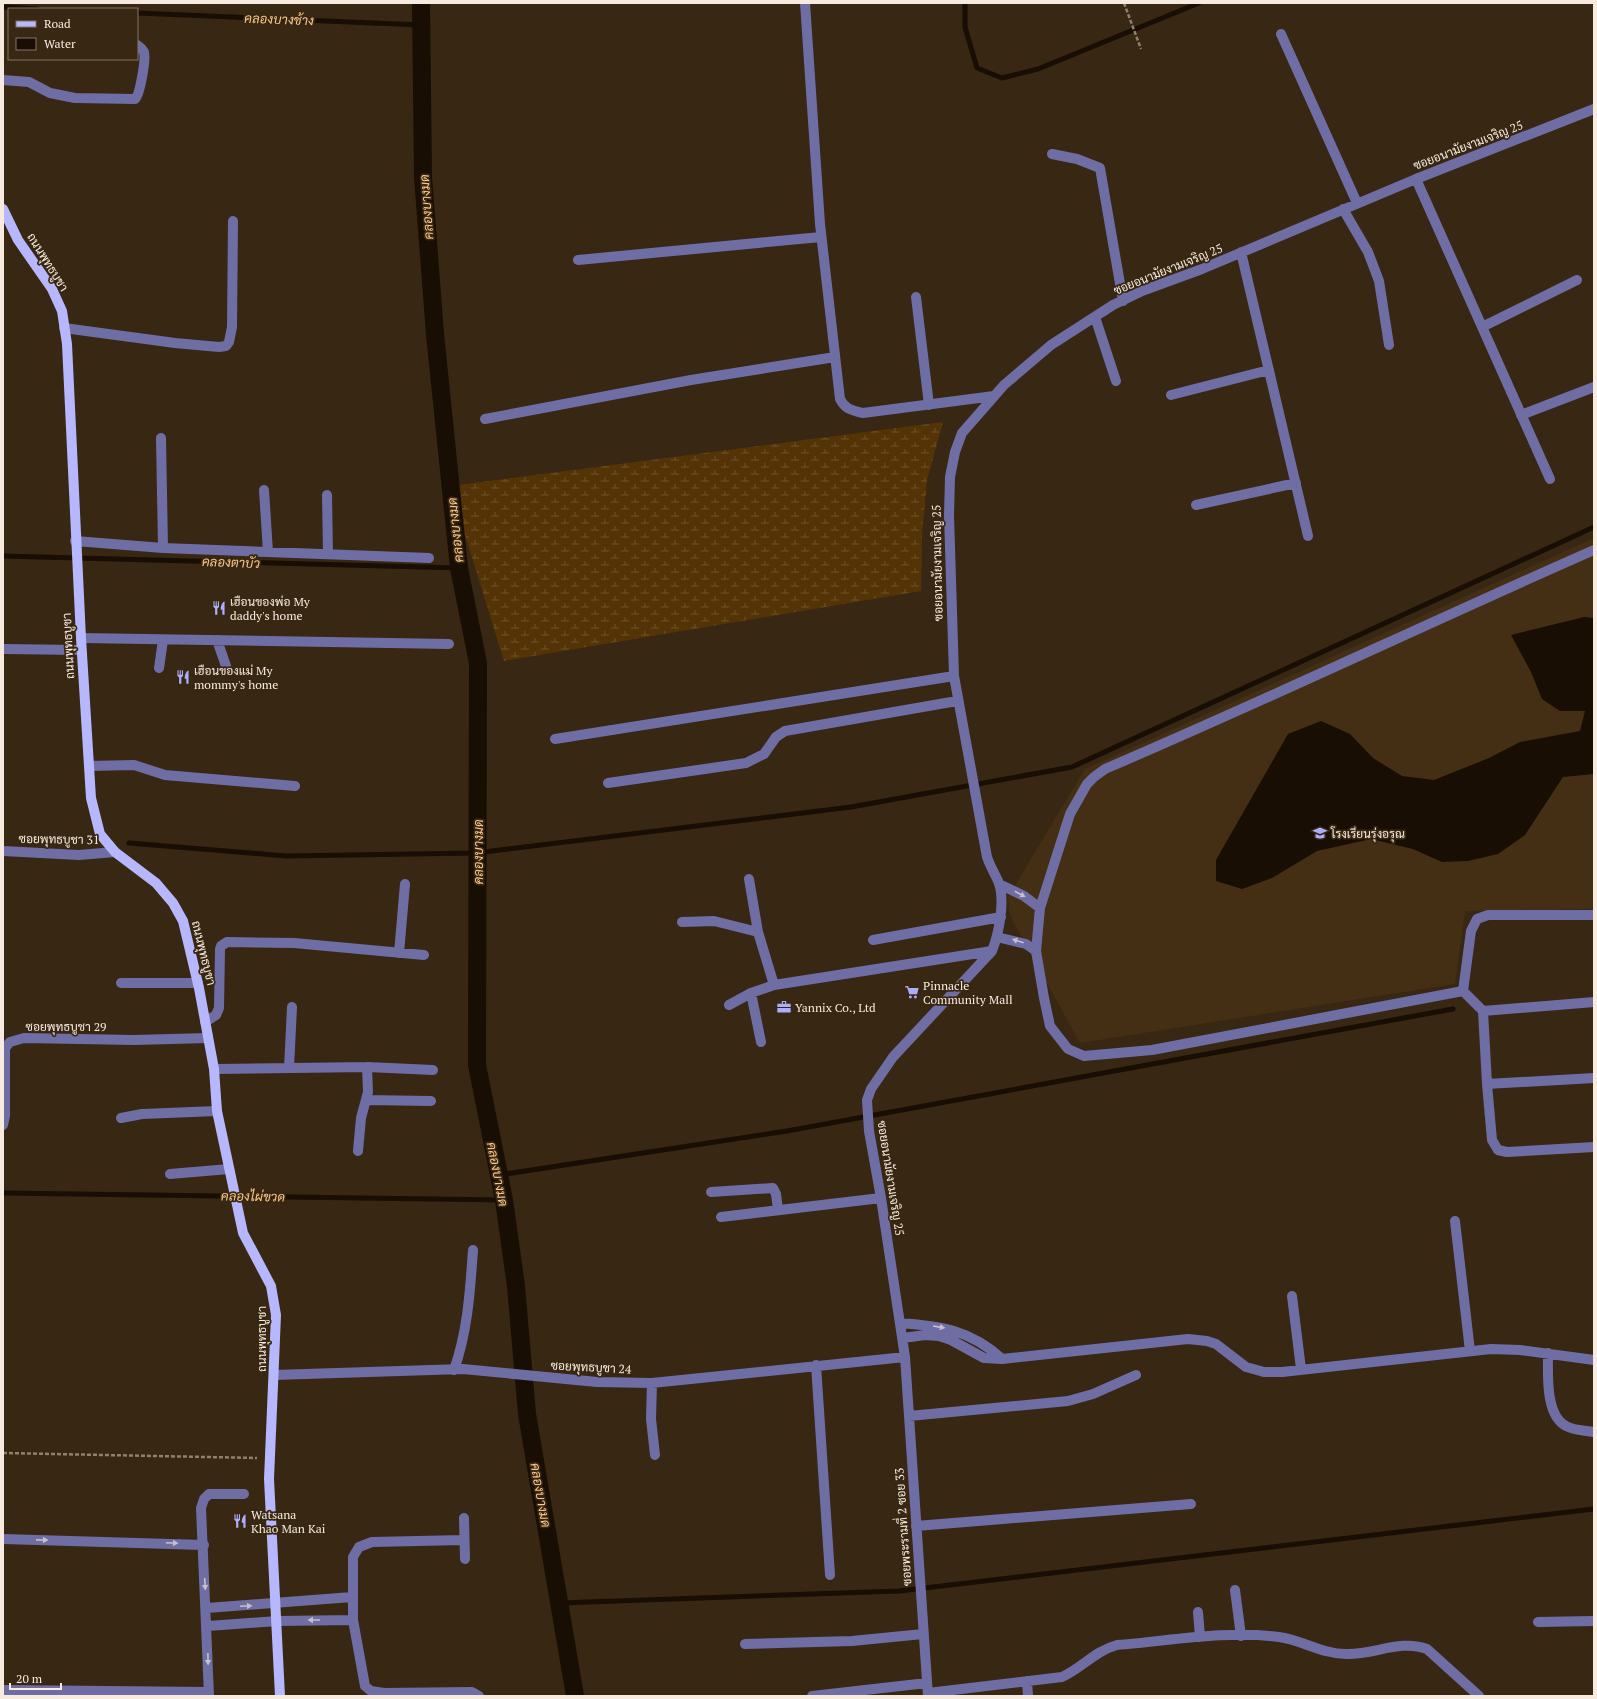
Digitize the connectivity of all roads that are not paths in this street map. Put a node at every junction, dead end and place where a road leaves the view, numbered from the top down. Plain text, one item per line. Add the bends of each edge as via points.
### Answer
1 (805, 3) edge
2 (1281, 34) dead end
3 (138, 46) edge
4 (3, 80) edge
5 (1594, 109) edge
6 (1052, 154) dead end
7 (1416, 179) junction
8 (1357, 203) junction
9 (3, 209) edge
10 (1343, 209) junction
11 (233, 221) dead end
12 (821, 237) junction
13 (1241, 252) junction
14 (578, 260) dead end
15 (1577, 280) dead end
16 (916, 297) dead end
17 (1123, 301) junction
18 (1095, 317) junction
19 (1482, 327) junction
20 (64, 328) junction
21 (1389, 345) dead end
22 (835, 357) junction
23 (1269, 370) junction
24 (1116, 382) dead end
25 (1594, 387) edge
26 (1170, 395) dead end
27 (994, 396) junction
28 (928, 405) junction
29 (1521, 415) junction
30 (485, 419) dead end
31 (161, 438) dead end
32 (1550, 479) dead end
33 (1296, 483) junction
34 (264, 490) dead end
35 (327, 495) dead end
36 (1196, 505) dead end
37 (1308, 536) dead end
38 (76, 546) junction
39 (163, 548) junction
40 (1594, 550) edge
41 (268, 552) junction
42 (328, 554) junction
43 (430, 558) dead end
44 (80, 638) junction
45 (163, 640) junction
46 (217, 640) junction
47 (449, 644) dead end
48 (3, 649) edge
49 (81, 650) junction
50 (226, 666) dead end
51 (158, 668) dead end
52 (954, 676) junction
53 (957, 701) junction
54 (555, 739) dead end
55 (89, 766) junction
56 (608, 783) dead end
57 (295, 786) dead end
58 (3, 851) edge
59 (115, 852) junction
60 (749, 879) dead end
61 (405, 884) dead end
62 (999, 884) junction
63 (1040, 908) junction
64 (1594, 915) edge
65 (1001, 917) junction
66 (682, 922) dead end
67 (758, 932) junction
68 (997, 937) junction
69 (873, 940) dead end
70 (992, 951) junction
71 (1036, 951) junction
72 (399, 953) junction
73 (424, 955) dead end
74 (121, 983) dead end
75 (198, 983) junction
76 (774, 985) junction
77 (1463, 991) junction
78 (750, 993) junction
79 (1594, 1002) edge
80 (729, 1005) dead end
81 (292, 1007) dead end
82 (1483, 1010) junction
83 (205, 1022) junction
84 (208, 1038) junction
85 (761, 1042) dead end
86 (4, 1065) edge
87 (368, 1067) junction
88 (289, 1068) junction
89 (214, 1069) junction
90 (433, 1070) dead end
91 (1594, 1078) edge
92 (1486, 1084) junction
93 (367, 1100) junction
94 (431, 1101) dead end
95 (217, 1111) junction
96 (121, 1118) dead end
97 (3, 1125) edge
98 (1594, 1147) edge
99 (358, 1150) dead end
100 (229, 1169) junction
101 (170, 1174) dead end
102 (711, 1192) dead end
103 (881, 1198) junction
104 (778, 1210) junction
105 (721, 1217) dead end
106 (1455, 1220) dead end
107 (473, 1250) dead end
108 (1292, 1296) dead end
109 (900, 1323) junction
110 (903, 1338) junction
111 (1470, 1351) junction
112 (1548, 1353) junction
113 (905, 1357) junction
114 (1002, 1359) junction
115 (1594, 1360) edge
116 (816, 1365) junction
117 (459, 1369) junction
118 (1301, 1370) junction
119 (274, 1375) junction
120 (1136, 1375) dead end
121 (652, 1383) junction
122 (909, 1416) junction
123 (1594, 1432) edge
124 (655, 1455) dead end
125 (244, 1494) dead end
126 (1191, 1504) dead end
127 (464, 1518) dead end
128 (916, 1526) junction
129 (3, 1539) edge
130 (464, 1540) junction
131 (204, 1545) junction
132 (465, 1559) dead end
133 (830, 1575) dead end
134 (1235, 1590) dead end
135 (352, 1597) junction
136 (276, 1604) junction
137 (207, 1608) junction
138 (1198, 1612) dead end
139 (353, 1620) junction
140 (277, 1621) junction
141 (1594, 1621) edge
142 (1538, 1622) dead end
143 (208, 1626) junction
144 (923, 1634) junction
145 (1200, 1636) junction
146 (1240, 1636) junction
147 (745, 1644) dead end
148 (1027, 1681) junction
149 (3, 1690) edge
150 (928, 1691) edge
151 (209, 1694) edge
152 (280, 1696) edge
153 (479, 1696) edge
154 (812, 1696) edge
155 (1028, 1696) edge
156 (1478, 1696) edge

1 - 12 street
2 - 8 street
3 - 4 street via 144,56 140,92 134,99 75,98 50,93 29,82
5 - 7 street, ซอยอนามัยงามเจริญ 25
6 - 17 street via 1077,159 1100,168
7 - 8 street, ซอยอนามัยงามเจริญ 25
7 - 19 street
8 - 10 street, ซอยอนามัยงามเจริญ 25
9 - 20 main road, ถนนพุทธบูชา via 18,240 52,289 62,311
10 - 13 street, ซอยอนามัยงามเจริญ 25
10 - 21 street via 1368,252 1378,281
11 - 20 street via 232,327 226,346 176,343
12 - 14 street
12 - 22 street
13 - 17 street, ซอยอนามัยงามเจริญ 25
13 - 23 street
15 - 19 street
16 - 28 street
17 - 18 street, ซอยอนามัยงามเจริญ 25
18 - 24 street
18 - 27 street, ซอยอนามัยงามเจริญ 25 via 1051,346
19 - 29 street
20 - 38 main road, ถนนพุทธบูชา via 67,344
22 - 28 street via 840,399 849,410 863,413
22 - 30 street via 691,380
23 - 26 street
23 - 33 street
25 - 29 street
27 - 28 street
27 - 52 street, ซอยอนามัยงามเจริญ 25 via 962,433 950,477 949,553
29 - 32 street
31 - 39 street
33 - 36 street
33 - 37 street
34 - 41 street
35 - 42 street
38 - 39 street
38 - 44 main road, ถนนพุทธบูชา
39 - 41 street
40 - 63 street via 1211,724 1105,769 1087,784 1070,814
41 - 42 street
42 - 43 street
44 - 45 street
44 - 49 main road, ถนนพุทธบูชา
45 - 46 street
45 - 51 street
46 - 47 street
46 - 50 street
48 - 49 street
49 - 55 main road, ถนนพุทธบูชา
52 - 53 street, ซอยอนามัยงามเจริญ 25
52 - 54 street
53 - 56 street via 785,731 764,754 746,763
53 - 62 street, ซอยอนามัยงามเจริญ 25 via 987,857
55 - 57 street via 134,764 165,775
55 - 59 main road, ถนนพุทธบูชา via 95,820 100,834
58 - 59 street, ซอยพุทธบูชา 31 via 79,855
59 - 75 main road, ถนนพุทธบูชา via 156,883 173,904 183,921
60 - 67 street
61 - 72 street
62 -> 63 street via 1024,896
62 - 65 street, ซอยอนามัยงามเจริญ 25
63 - 71 street
64 - 77 street via 1488,915 1477,919 1471,931
65 - 68 street, ซอยอนามัยงามเจริญ 25
65 - 69 street
66 - 67 street via 714,921
67 - 76 street
68 - 70 street, ซอยอนามัยงามเจริญ 25
71 -> 68 street via 1026,944
70 - 76 street
70 - 103 street, ซอยอนามัยงามเจริญ 25 via 893,1057 871,1089 867,1100 869,1131
71 - 77 street via 1050,1026 1068,1049 1084,1056 1152,1050
72 - 73 street
72 - 83 street via 294,943 227,942 220,949 219,1008 216,1015
74 - 75 street
75 - 83 main road, ถนนพุทธบูชา
76 - 78 street
77 - 82 street
78 - 80 street
78 - 85 street
79 - 82 street
81 - 88 street
82 - 92 street
83 - 84 main road, ถนนพุทธบูชา
84 - 86 street, ซอยพุทธบูชา 29 via 24,1038 7,1045
84 - 89 main road, ถนนพุทธบูชา
86 - 97 street, ซอยพุทธบูชา 29 via 6,1116
87 - 88 street
87 - 90 street
87 - 93 street
88 - 89 street
89 - 95 main road, ถนนพุทธบูชา
91 - 92 street
92 - 98 street via 1492,1140 1498,1150 1507,1152
93 - 94 street
93 - 99 street via 361,1118
95 - 96 street via 142,1114
95 - 100 main road, ถนนพุทธบูชา
100 - 101 street
100 - 119 main road, ถนนพุทธบูชา via 243,1233 265,1274 274,1300
102 - 104 street via 773,1188
103 - 104 street
103 - 109 street, ซอยอนามัยงามเจริญ 25
104 - 105 street
106 - 111 street
107 - 117 street
108 - 118 street
109 - 110 street, ซอยอนามัยงามเจริญ 25
109 -> 114 street via 956,1330 988,1345
110 - 113 street, ซอยอนามัยงามเจริญ 25
110 - 114 street via 939,1336 984,1358
111 - 112 street via 1491,1349
111 - 118 street
112 - 115 street
112 - 123 street via 1551,1403 1558,1420 1575,1429
113 - 116 street, ซอยพุทธบูชา 24
113 - 122 street, ซอยพระรามที่ 2 ซอย 33
114 - 118 street via 1188,1339 1216,1344 1246,1367 1264,1372
116 - 121 street, ซอยพุทธบูชา 24
116 - 133 street
117 - 119 street, ซอยพุทธบูชา 24
117 - 121 street, ซอยพุทธบูชา 24 via 597,1382
119 - 136 main road, ถนนพุทธบูชา via 269,1459
120 - 122 street via 1093,1394 1068,1401
121 - 124 street via 651,1419
122 - 128 street, ซอยพระรามที่ 2 ซอย 33
125 - 131 street via 209,1494 204,1499 201,1508
126 - 128 street
127 - 130 street
128 - 144 street, ซอยพระรามที่ 2 ซอย 33
129 -> 131 street
130 - 132 street
130 - 135 street via 363,1544 353,1557
131 -> 137 street
134 - 146 street
135 - 136 street
135 - 139 street
137 -> 136 street
136 - 140 main road, ถนนพุทธบูชา
137 - 143 street
138 - 145 street
139 -> 140 street
139 - 153 street via 365,1686 371,1691 472,1692
140 - 143 street
140 - 152 main road, ถนนพุทธบูชา
141 - 142 street
143 -> 151 street
144 - 147 street via 852,1641
144 - 150 street, ซอยพระรามที่ 2 ซอย 33
145 - 146 street
145 - 148 street via 1105,1648 1062,1677
146 - 156 street via 1279,1637 1328,1652 1345,1654 1362,1654 1404,1644 1416,1645 1427,1649
148 - 150 street
148 - 155 street
149 - 151 street
150 - 154 street

